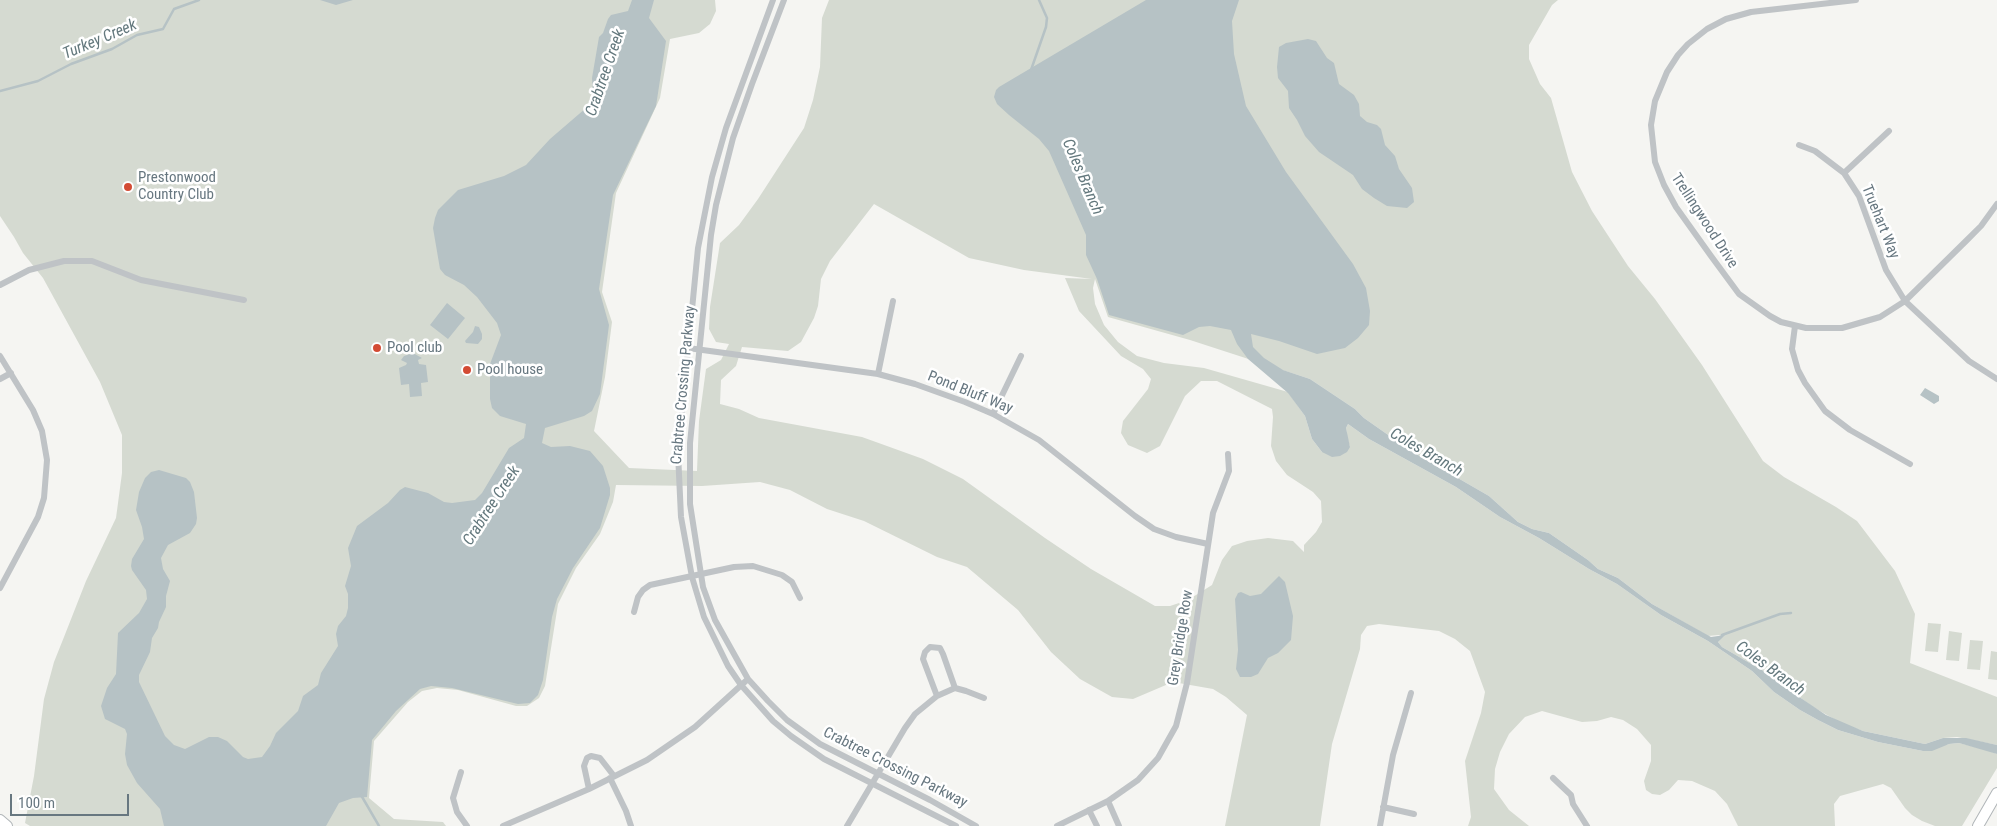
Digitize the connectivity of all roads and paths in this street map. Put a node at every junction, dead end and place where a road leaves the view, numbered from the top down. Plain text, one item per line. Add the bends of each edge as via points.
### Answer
1 (773, 0) edge
2 (784, 0) edge
3 (1856, 0) edge
4 (1889, 131) dead end
5 (1799, 145) dead end
6 (1844, 173) junction
7 (1997, 204) edge
8 (0, 285) edge
9 (244, 300) dead end
10 (893, 301) dead end
11 (1905, 301) junction
12 (1795, 326) junction
13 (688, 348) junction
14 (699, 349) junction
15 (0, 356) edge
16 (1021, 356) dead end
17 (11, 373) junction
18 (878, 374) junction
19 (0, 379) edge
20 (1997, 379) edge
21 (993, 414) junction
22 (1228, 454) dead end
23 (1910, 464) dead end
24 (1208, 544) junction
25 (701, 574) junction
26 (692, 577) junction
27 (0, 588) edge
28 (800, 598) dead end
29 (634, 612) dead end
30 (748, 679) junction
31 (741, 685) junction
32 (955, 688) junction
33 (1411, 693) dead end
34 (937, 696) junction
35 (984, 698) dead end
36 (461, 772) dead end
37 (878, 774) junction
38 (612, 777) junction
39 (1553, 778) dead end
40 (872, 783) junction
41 (589, 789) junction
42 (1997, 793) edge
43 (1108, 801) junction
44 (1383, 807) junction
45 (1089, 810) junction
46 (1414, 814) dead end
47 (0, 820) edge
48 (7, 826) edge
49 (467, 826) edge
50 (503, 826) edge
51 (631, 826) edge
52 (847, 826) edge
53 (956, 826) edge
54 (976, 826) edge
55 (1057, 826) edge
56 (1097, 826) edge
57 (1120, 826) edge
58 (1380, 826) edge
59 (1587, 826) edge
60 (1978, 826) edge

1 - 13 street, Crabtree Crossing Parkway via 733,106 712,176 698,248
2 - 14 street, Crabtree Crossing Parkway via 745,102 720,189 709,249
3 - 12 street, Trellingwood Drive via 1751,12 1707,29 1672,63 1653,113 1651,137 1655,162 1676,207 1739,294 1770,316
4 - 6 street
5 - 6 street, Truehart Way via 1815,151
6 - 11 street, Truehart Way via 1859,196 1886,270
7 - 11 street, Trellingwood Drive via 1967,240
8 - 9 street via 29,270 64,261 92,261 141,280
10 - 18 street
11 - 12 street, Trellingwood Drive via 1889,313 1856,326 1818,329
11 - 20 street, Truehart Way via 1969,361
12 - 23 street via 1792,349 1798,370 1825,411 1850,430
13 - 14 street, Pond Bluff Way
13 - 26 street, Crabtree Crossing Parkway via 678,478
14 - 18 street, Pond Bluff Way
14 - 25 street, Crabtree Crossing Parkway via 691,424 690,483
15 - 17 street
16 - 21 street
17 - 19 street
17 - 27 street via 42,431 46,467 44,498 38,517
18 - 21 street, Pond Bluff Way via 915,384
21 - 24 street, Pond Bluff Way via 1054,450 1154,529 1176,538
22 - 24 street, Grey Bridge Row via 1228,471 1216,501
24 - 43 street, Grey Bridge Row via 1187,683 1176,726 1150,767
25 - 26 street
25 - 28 street via 734,567 765,568 788,578
25 - 30 street, Crabtree Crossing Parkway via 715,620
26 - 29 street via 643,590
26 - 31 street, Crabtree Crossing Parkway via 711,632
30 - 31 street
30 - 37 street, Crabtree Crossing Parkway via 777,711 808,736
31 - 38 street via 663,750
31 - 40 street, Crabtree Crossing Parkway via 791,736 824,759
32 - 34 street
32 - 34 street via 940,648 930,647 923,659
32 - 35 street
33 - 44 street via 1393,755
34 - 37 street via 915,714
36 - 49 street via 453,798 457,812
37 - 40 street
37 - 54 street, Crabtree Crossing Parkway
38 - 41 street
38 - 41 street via 600,758 587,758 584,766
38 - 51 street
39 - 59 street via 1571,795
40 - 52 street
40 - 53 street, Crabtree Crossing Parkway
41 - 50 street
42 - 60 main road
43 - 45 street, Grey Bridge Row
43 - 57 street
44 - 46 street
44 - 58 street
45 - 55 street, Grey Bridge Row
45 - 56 street
47 - 48 main road

